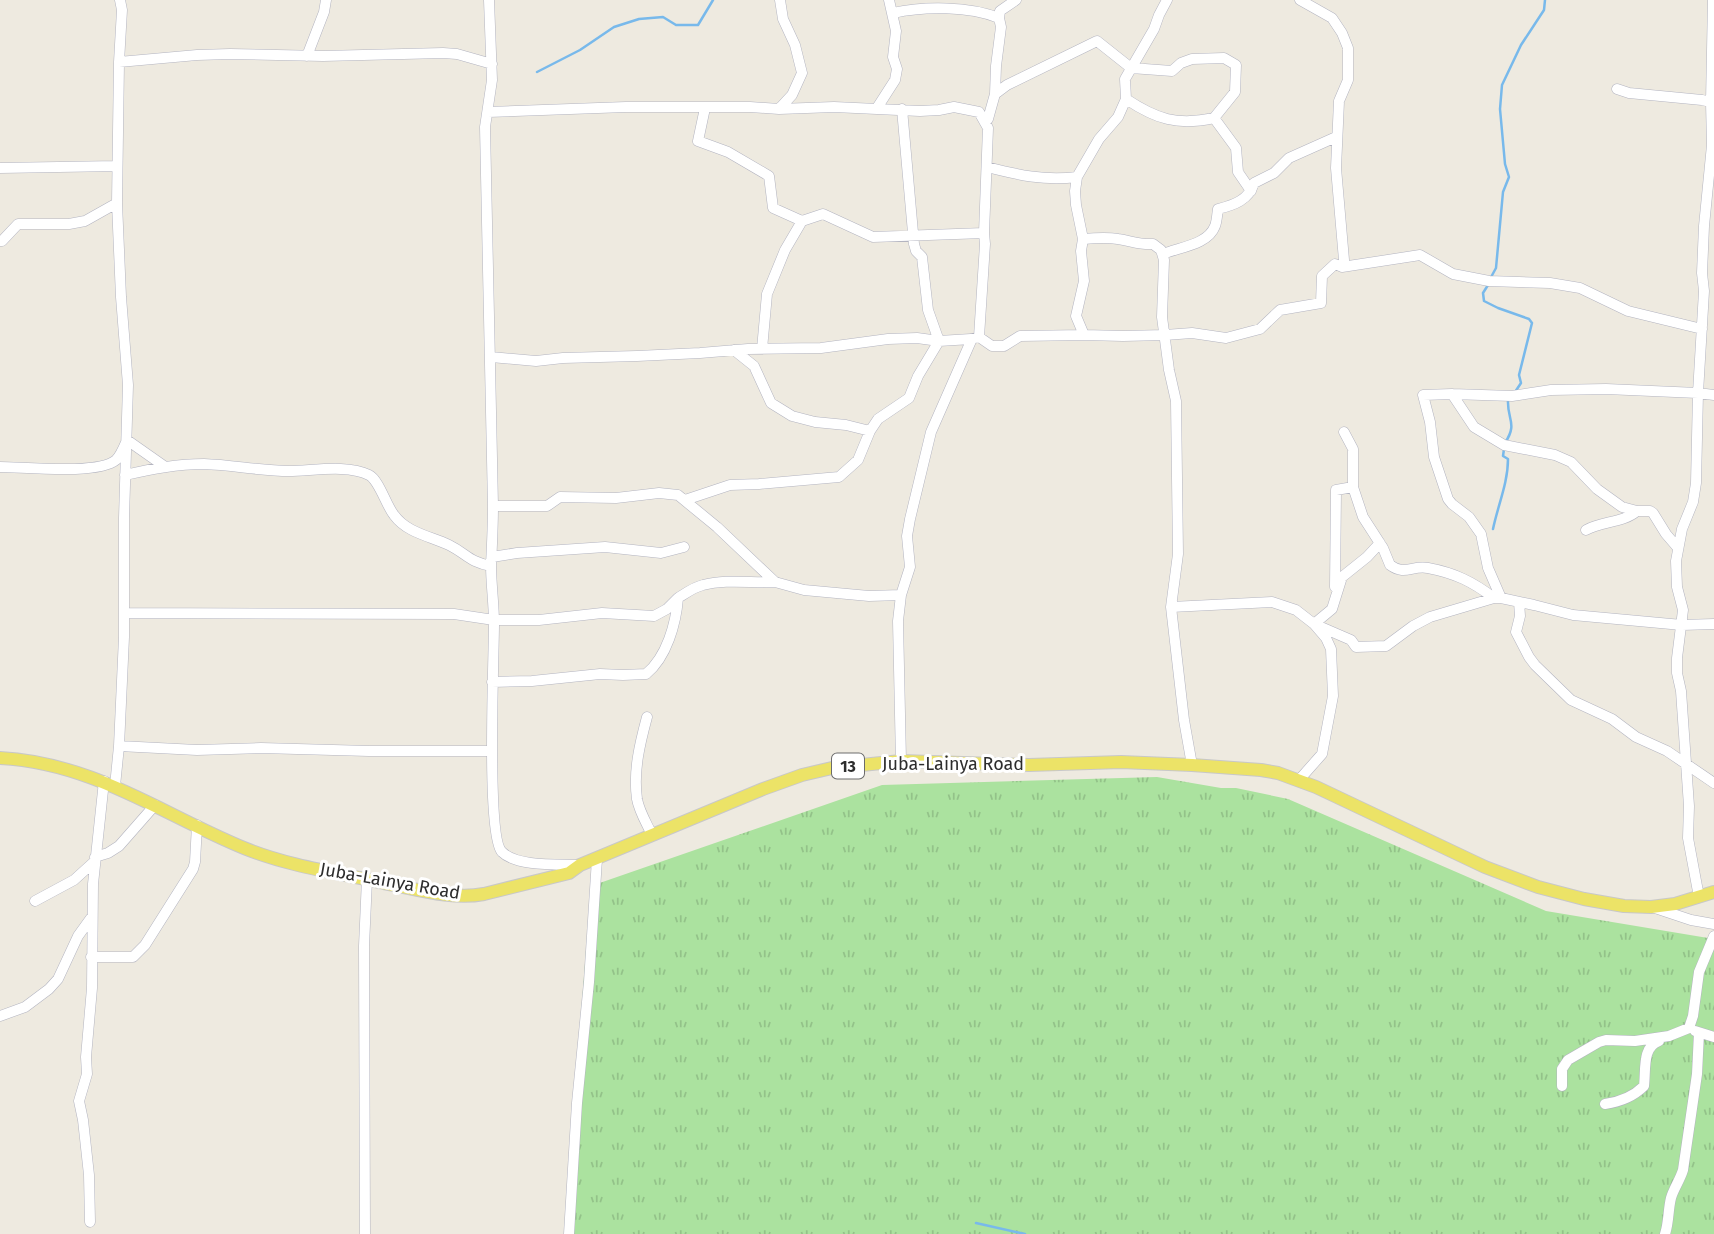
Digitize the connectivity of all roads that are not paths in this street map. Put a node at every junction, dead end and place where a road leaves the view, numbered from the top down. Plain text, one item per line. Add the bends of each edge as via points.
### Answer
1 (120, 0) edge
2 (326, 0) edge
3 (489, 0) edge
4 (780, 0) edge
5 (888, 0) edge
6 (1016, 0) edge
7 (1154, 0) edge
8 (1167, 0) edge
9 (1300, 0) edge
10 (1713, 0) edge
11 (1000, 10) edge
12 (1161, 11) junction
13 (893, 13) junction
14 (307, 55) junction
15 (119, 62) junction
16 (492, 64) junction
17 (1131, 68) junction
18 (1617, 89) dead end
19 (995, 94) junction
20 (1126, 99) junction
21 (1711, 102) junction
22 (705, 108) junction
23 (877, 108) junction
24 (779, 109) junction
25 (902, 109) junction
26 (488, 112) junction
27 (1214, 118) junction
28 (985, 122) junction
29 (1336, 137) junction
30 (117, 166) junction
31 (987, 167) junction
32 (0, 168) edge
33 (1076, 177) junction
34 (1251, 191) junction
35 (117, 203) junction
36 (802, 221) junction
37 (984, 233) junction
38 (913, 235) junction
39 (1083, 239) junction
40 (0, 241) edge
41 (1163, 254) junction
42 (1342, 267) junction
43 (1702, 329) junction
44 (1084, 335) junction
45 (1165, 335) junction
46 (975, 339) junction
47 (939, 341) junction
48 (762, 349) junction
49 (734, 350) junction
50 (491, 357) junction
51 (1698, 393) junction
52 (1452, 394) junction
53 (1714, 395) edge
54 (870, 431) junction
55 (1344, 432) dead end
56 (127, 440) junction
57 (164, 466) junction
58 (0, 467) edge
59 (125, 475) junction
60 (1353, 487) junction
61 (685, 500) junction
62 (493, 506) junction
63 (1637, 511) junction
64 (1586, 530) dead end
65 (1380, 543) junction
66 (684, 547) dead end
67 (1678, 548) junction
68 (492, 561) junction
69 (775, 582) junction
70 (901, 595) junction
71 (678, 598) junction
72 (1335, 598) junction
73 (1498, 598) junction
74 (1519, 602) junction
75 (1171, 607) junction
76 (124, 612) junction
77 (494, 620) junction
78 (1714, 624) edge
79 (1314, 625) junction
80 (1682, 625) junction
81 (492, 681) junction
82 (647, 717) dead end
83 (119, 746) junction
84 (492, 751) junction
85 (0, 758) edge
86 (901, 761) junction
87 (1685, 762) junction
88 (1192, 765) junction
89 (1299, 780) junction
90 (1714, 783) edge
91 (109, 784) junction
92 (155, 805) junction
93 (197, 825) junction
94 (652, 835) junction
95 (95, 859) junction
96 (597, 859) junction
97 (580, 865) junction
98 (367, 879) junction
99 (1714, 892) edge
100 (1699, 897) junction
101 (35, 901) dead end
102 (1651, 907) junction
103 (91, 918) junction
104 (1714, 924) edge
105 (1713, 940) edge
106 (91, 957) junction
107 (0, 1016) edge
108 (1689, 1028) junction
109 (1699, 1033) junction
110 (1670, 1036) junction
111 (1714, 1037) edge
112 (1562, 1086) dead end
113 (1605, 1104) dead end
114 (90, 1222) dead end
115 (365, 1234) edge
116 (569, 1234) edge
117 (1665, 1234) edge

1 - 15 street
2 - 14 street
3 - 16 street
4 - 24 street via 802,73
5 - 13 street
6 - 11 street
7 - 12 street
8 - 12 street
9 - 29 street via 1332,18 1348,48 1348,80 1339,101
10 - 21 street
11 - 13 street via 909,9
11 - 19 street
12 - 17 street
13 - 23 street via 897,69
14 - 15 street via 197,55
14 - 16 street via 457,54
15 - 30 street
16 - 26 street
17 - 19 street via 1097,41
17 - 20 street via 1125,79
17 - 27 street via 1172,71 1181,63 1204,58 1224,58 1236,65 1235,92
18 - 21 street
19 - 28 street
20 - 27 street via 1169,120
20 - 33 street
21 - 43 street
22 - 24 street
22 - 26 street
22 - 36 street via 698,141 769,176 773,208
23 - 24 street
23 - 25 street
25 - 28 street via 967,109 979,112
25 - 38 street
26 - 50 street
27 - 34 street via 1236,148 1238,172
28 - 31 street
29 - 34 street via 1289,158 1254,183
29 - 42 street
30 - 32 street
30 - 35 street
31 - 33 street via 1056,180
31 - 37 street
33 - 39 street
34 - 41 street via 1236,205 1219,209 1214,229 1200,243
35 - 40 street via 85,221 18,224
35 - 56 street
36 - 38 street via 823,214 873,237
36 - 48 street via 767,294
37 - 38 street
37 - 46 street
38 - 47 street via 922,257 928,310
39 - 41 street via 1153,244
39 - 44 street via 1084,281 1076,316
41 - 45 street
42 - 43 street via 1420,256 1453,274 1580,288 1628,311
42 - 45 street via 1335,264 1321,276 1321,303 1280,310 1260,329 1226,338 1192,332
43 - 51 street
44 - 45 street
44 - 46 street via 1020,335 1004,346
45 - 75 street via 1177,401 1178,554
46 - 47 street
46 - 70 street via 931,432 910,519 910,567
47 - 48 street via 888,339 821,348
47 - 54 street via 909,398 878,419
48 - 49 street
49 - 50 street via 536,361
49 - 54 street via 754,366 771,403 792,416
50 - 62 street
51 - 52 street via 1606,389 1512,396
51 - 53 street
51 - 67 street via 1696,483
52 - 63 street via 1474,427 1504,445 1555,455 1571,463 1604,495
52 - 73 street via 1423,396 1434,457 1448,499 1481,534
54 - 61 street via 858,460 839,477 730,485
55 - 60 street via 1353,449
56 - 57 street
56 - 58 street via 117,459 93,467
56 - 59 street
57 - 59 street
57 - 68 street via 359,471 373,478 404,526 473,561
59 - 76 street
60 - 65 street via 1363,517
60 - 72 street via 1336,490
61 - 62 street via 659,493 560,497 547,506
61 - 69 street
62 - 68 street
63 - 64 street
63 - 67 street via 1653,513
65 - 72 street via 1342,578
65 - 73 street via 1396,569 1445,573 1471,581
66 - 68 street via 661,553 593,547 517,553
67 - 80 street via 1676,581
68 - 77 street
69 - 70 street via 804,590
69 - 71 street via 700,585
70 - 86 street
71 - 77 street via 654,616 602,613
71 - 81 street via 672,634 646,674
72 - 79 street via 1332,610
73 - 74 street
73 - 79 street via 1436,614 1387,646 1356,647 1351,640
74 - 80 street via 1573,615
74 - 87 street via 1516,632 1529,657 1571,700
75 - 79 street via 1272,602 1296,610
75 - 88 street
76 - 77 street via 454,614
76 - 83 street
77 - 81 street
78 - 80 street
79 - 89 street via 1332,649 1333,696 1322,754
80 - 87 street via 1677,665
81 - 84 street
82 - 94 street via 638,748 636,786
83 - 84 street
83 - 91 street
84 - 97 street via 493,819 502,853 541,864
85 - 91 main road, Juba-Lainya Road / 13 via 41,762
86 - 88 main road, Juba-Lainya Road / 13
86 - 94 main road, Juba-Lainya Road / 13 via 802,775
87 - 90 street
87 - 100 street via 1688,838
88 - 89 main road, Juba-Lainya Road / 13 via 1261,770
89 - 102 main road, Juba-Lainya Road / 13 via 1538,887 1584,900
91 - 92 main road, Juba-Lainya Road / 13
91 - 95 street
92 - 93 main road, Juba-Lainya Road / 13
92 - 95 street via 118,846
93 - 98 main road, Juba-Lainya Road / 13 via 272,858
93 - 106 street via 192,869 145,945 133,957
94 - 96 main road, Juba-Lainya Road / 13
95 - 101 street via 75,880
95 - 103 street
96 - 97 main road, Juba-Lainya Road / 13
96 - 116 street
97 - 98 main road, Juba-Lainya Road / 13 via 569,873 477,896
98 - 115 street
99 - 100 main road, Juba-Lainya Road / 13
100 - 102 main road, Juba-Lainya Road / 13
102 - 104 street
103 - 106 street
103 - 107 street via 49,989 25,1007
105 - 108 street via 1699,972
106 - 114 street via 87,1074 79,1101
108 - 109 street
108 - 110 street
109 - 111 street
109 - 117 street via 1683,1170 1671,1197
110 - 112 street via 1599,1042 1568,1060 1562,1069
110 - 113 street via 1647,1050 1644,1086

